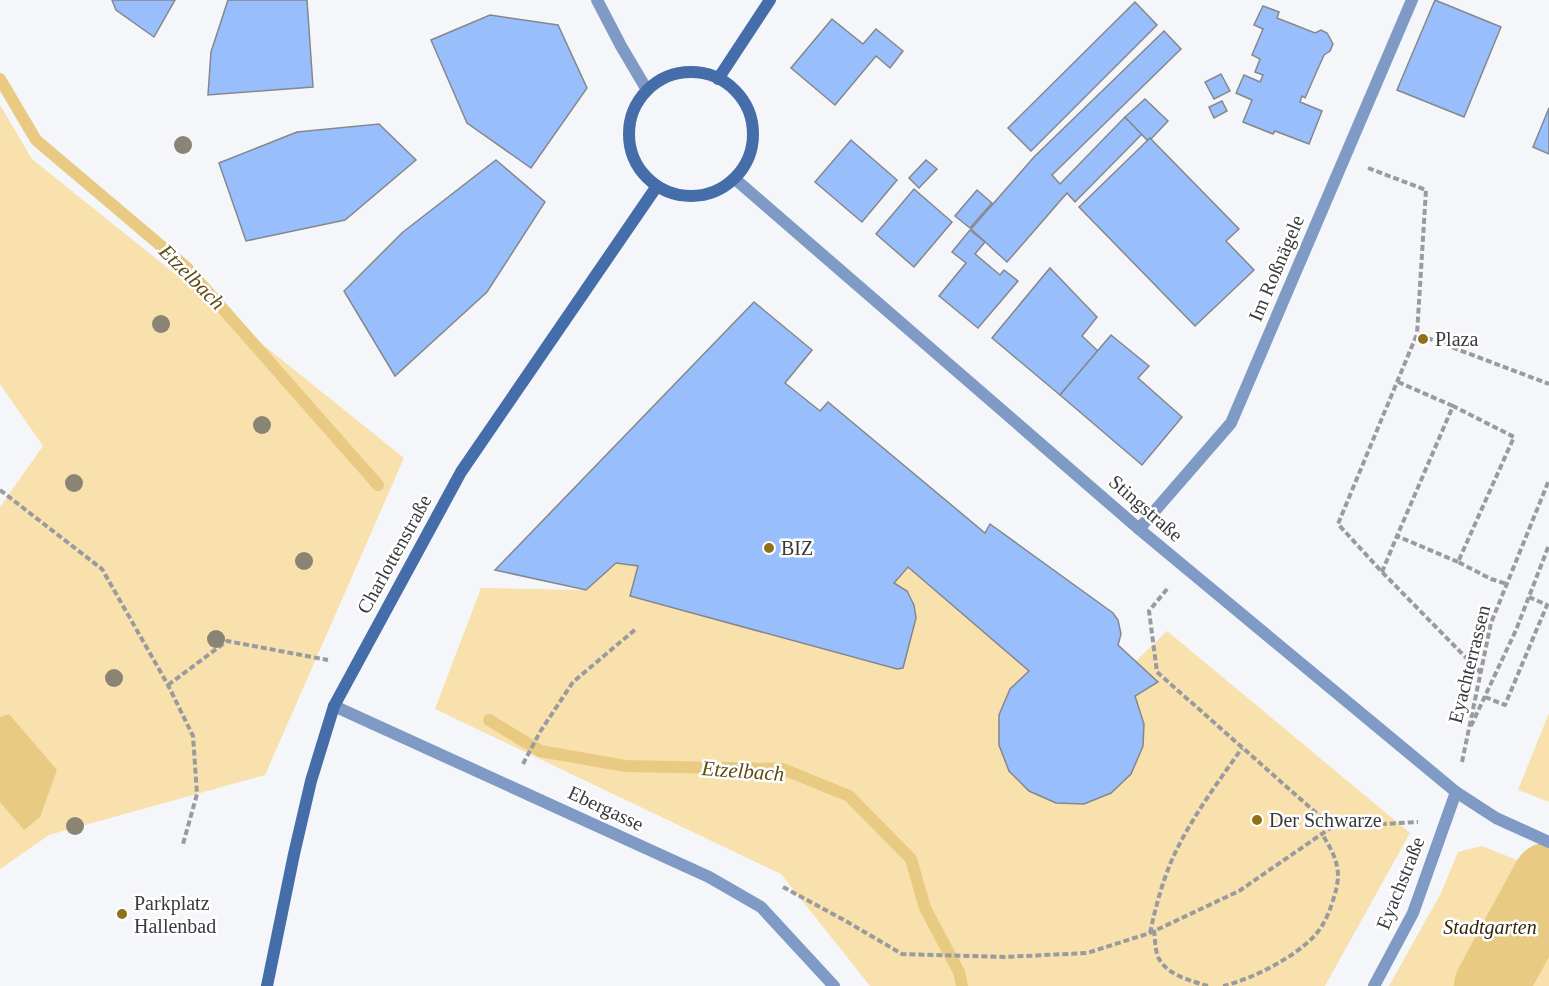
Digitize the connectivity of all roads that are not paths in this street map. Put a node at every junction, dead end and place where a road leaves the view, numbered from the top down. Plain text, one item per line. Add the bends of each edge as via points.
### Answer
1 (597, 0) edge
2 (770, 0) edge
3 (1412, 0) edge
4 (718, 78) junction
5 (647, 90) junction
6 (735, 179) junction
7 (657, 186) junction
8 (1139, 529) junction
9 (334, 706) junction
10 (1456, 792) junction
11 (1549, 842) edge
12 (267, 986) edge
13 (834, 986) edge
14 (1374, 986) edge

1 - 5 street
2 - 4 main road
3 - 8 street, Im Roßnägele via 1231,423
4 - 5 main road via 681,73
4 - 6 main road via 737,92 750,113 754,136 748,159
5 - 7 main road via 635,108 629,129 631,151 641,171
6 - 7 main road via 718,190 697,196 676,195
6 - 8 street, Stingstraße
7 - 9 main road, Charlottenstraße via 461,472
8 - 10 street, Stingstraße
9 - 12 main road, Charlottenstraße via 306,802
9 - 13 street, Ebergasse via 709,877 761,908
10 - 11 street, Stingstraße via 1496,818
10 - 14 street, Eyachstraße via 1413,913

